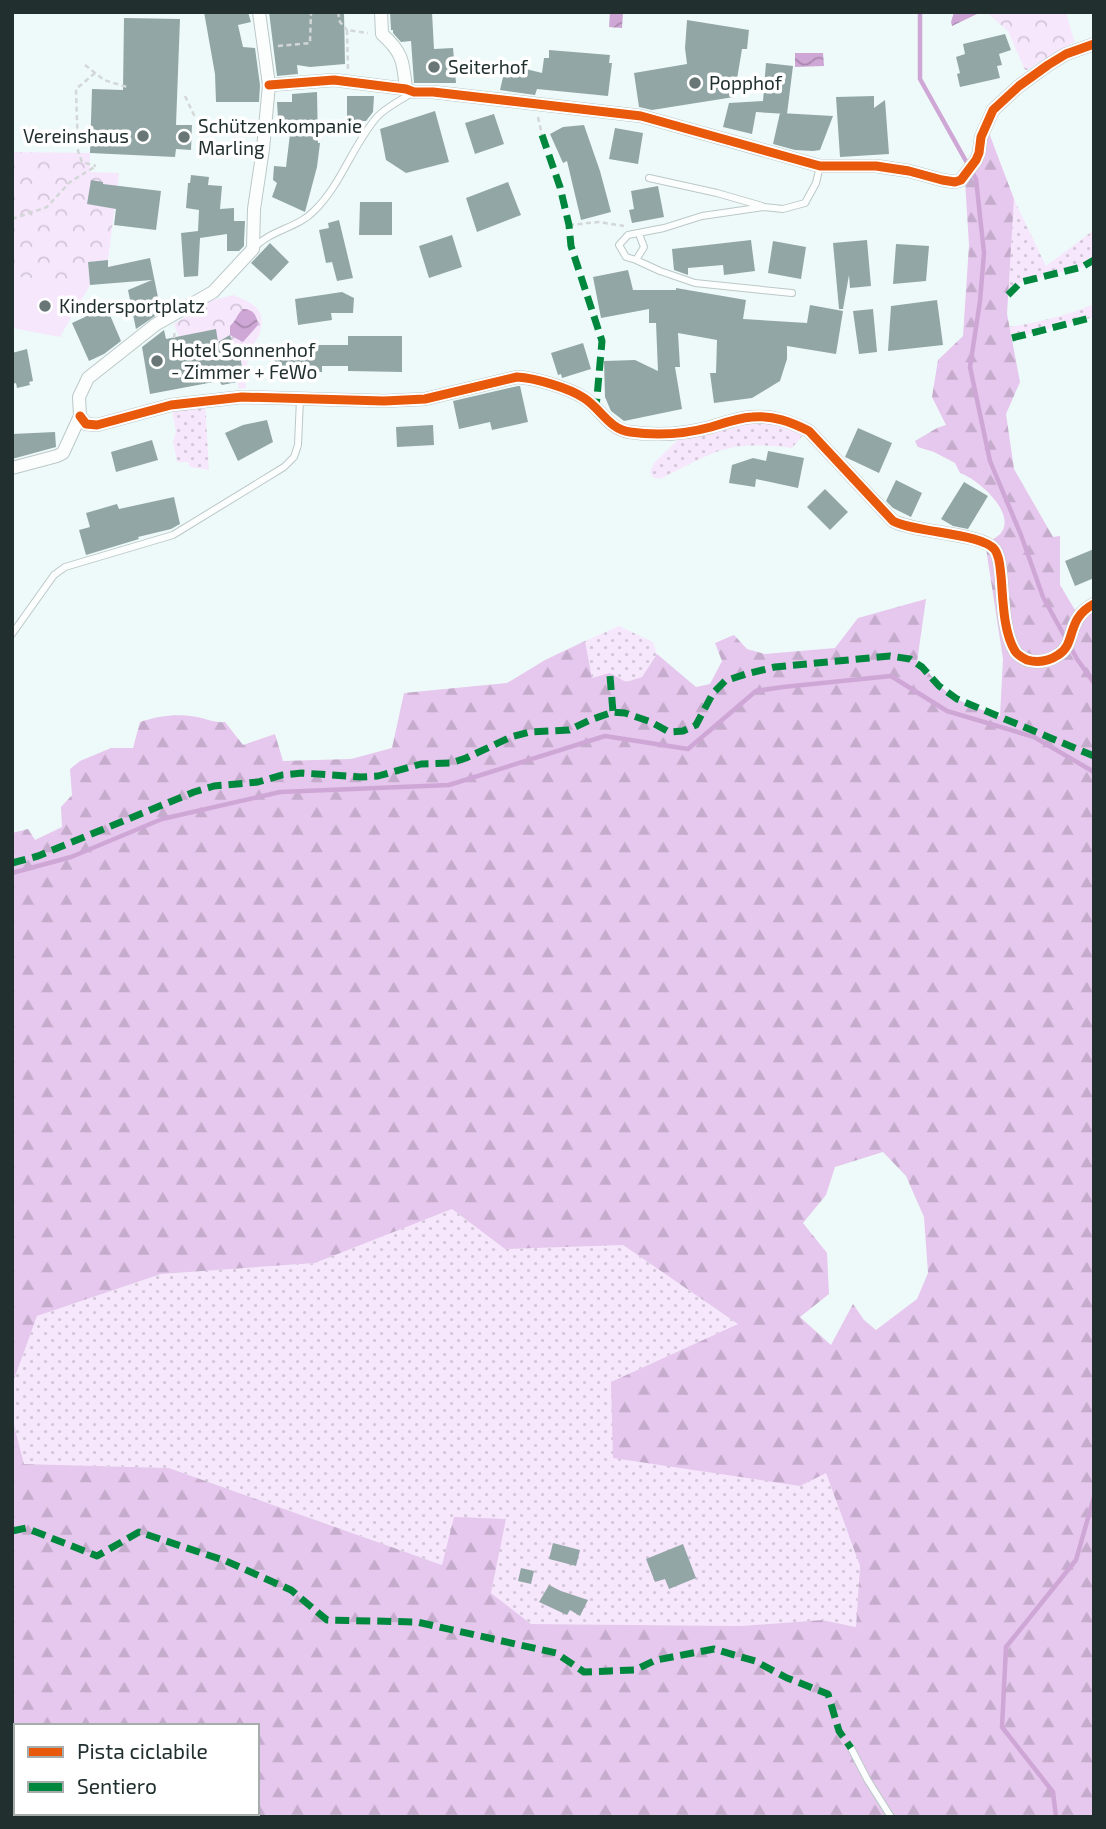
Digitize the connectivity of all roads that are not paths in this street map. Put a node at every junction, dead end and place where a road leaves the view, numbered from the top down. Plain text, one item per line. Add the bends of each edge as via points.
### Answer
1 (259, 12) edge
2 (381, 12) edge
3 (1094, 44) edge
4 (269, 85) junction
5 (410, 90) junction
6 (820, 166) junction
7 (649, 178) dead end
8 (764, 207) junction
9 (639, 234) junction
10 (253, 249) junction
11 (636, 260) junction
12 (792, 293) dead end
13 (300, 399) junction
14 (80, 416) junction
15 (12, 468) edge
16 (1094, 604) edge
17 (12, 634) edge
18 (851, 1748) dead end
19 (891, 1817) edge

1 - 4 street
2 - 5 street via 382,34 402,59
3 - 6 street via 1048,65 993,110 976,160 961,180 876,166
4 - 5 street via 334,80
4 - 10 street
5 - 6 street via 641,116
5 - 10 lane via 379,114 313,213
6 - 8 lane via 805,203 783,209
7 - 8 lane
8 - 9 lane via 702,216
9 - 11 lane via 644,247
9 - 11 lane via 628,234 619,246 626,257
10 - 14 street via 214,292 155,325 88,378 79,397
11 - 12 lane via 695,283
13 - 14 street via 242,397 171,405 97,425 86,424
13 - 16 street via 425,399 526,377 572,391 626,432 669,434 752,417 792,422 809,431 892,521 964,536 995,550 1007,633 1015,653 1035,662 1064,651 1078,615
13 - 17 lane via 298,445 295,457 284,467 173,535 65,567 54,575
14 - 15 street via 63,453
18 - 19 lane

